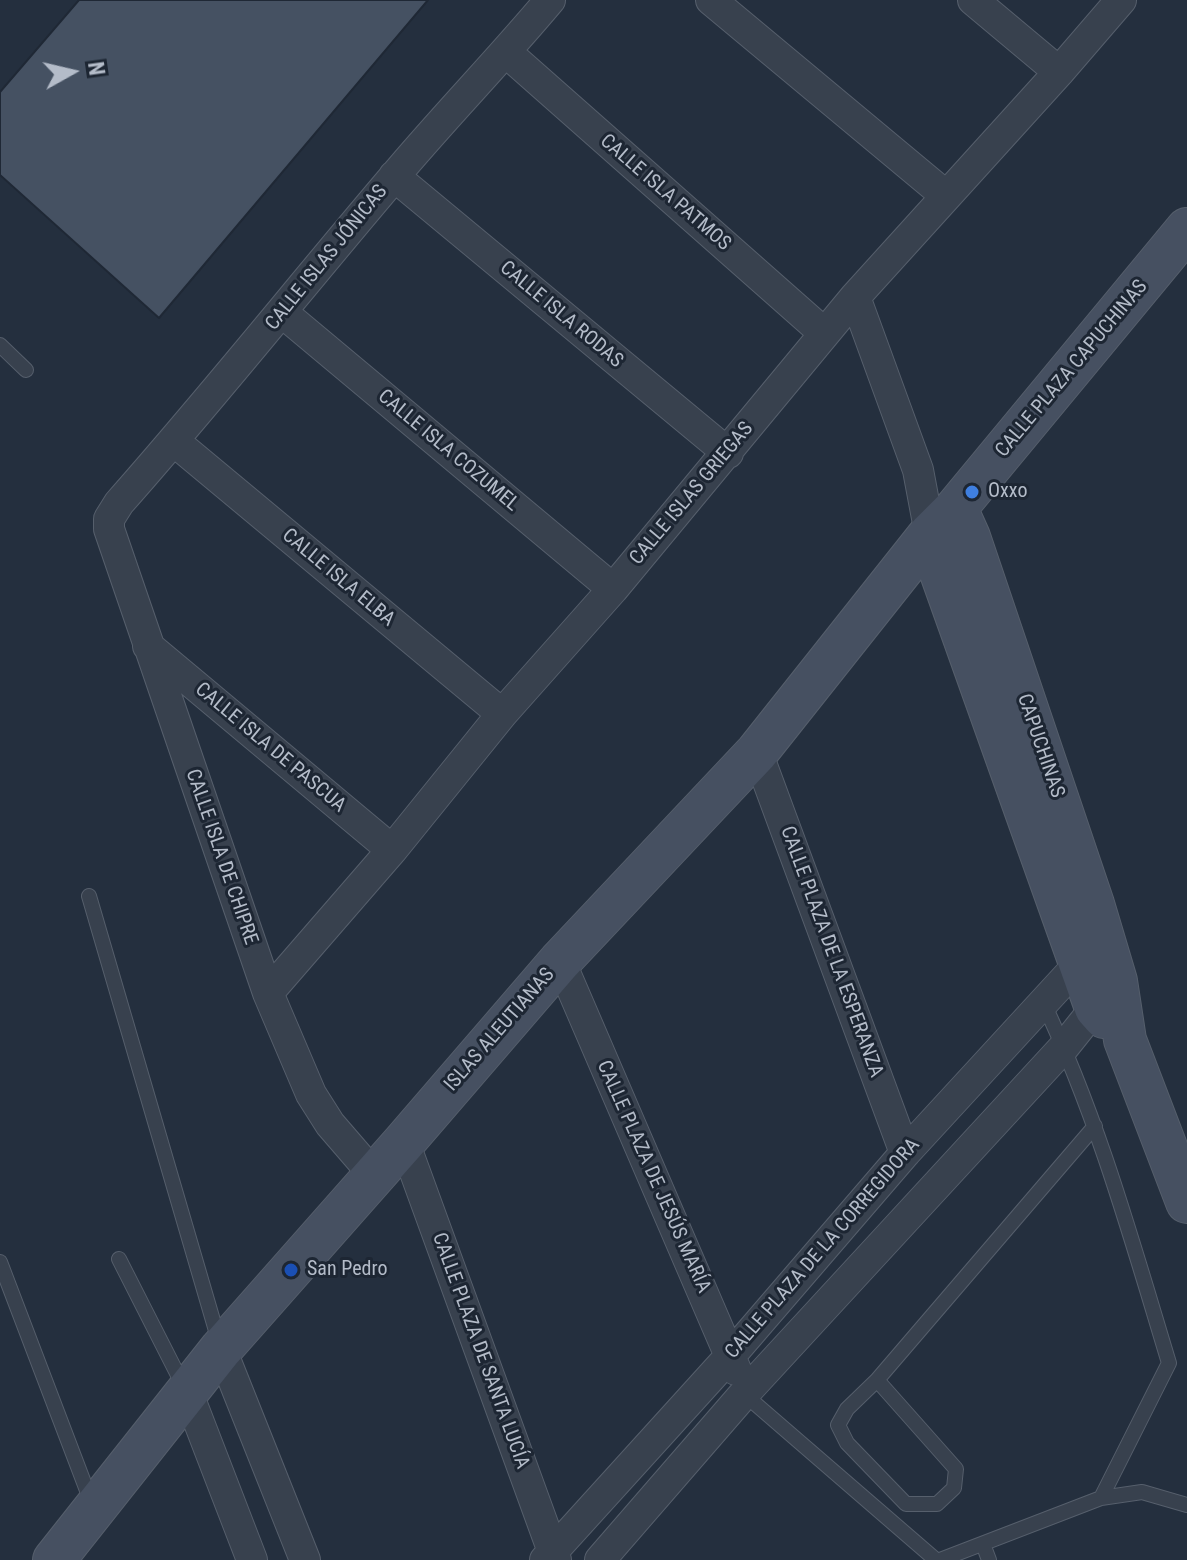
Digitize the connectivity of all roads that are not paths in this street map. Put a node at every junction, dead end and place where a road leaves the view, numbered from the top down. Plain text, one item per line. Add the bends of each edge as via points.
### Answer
1 (550, 0) edge
2 (711, 0) edge
3 (973, 0) edge
4 (1121, 0) edge
5 (506, 52) junction
6 (1059, 72) junction
7 (394, 176) junction
8 (945, 195) junction
9 (1187, 229) edge
10 (855, 297) junction
11 (283, 313) junction
12 (824, 333) junction
13 (0, 345) edge
14 (26, 370) dead end
15 (174, 441) junction
16 (728, 453) junction
17 (109, 519) joint
18 (943, 521) junction
19 (613, 589) junction
20 (147, 645) junction
21 (502, 714) junction
22 (757, 752) junction
23 (392, 850) junction
24 (89, 896) dead end
25 (1091, 951) junction
26 (560, 961) junction
27 (268, 993) junction
28 (1106, 995) junction
29 (1043, 1002) junction
30 (1064, 1047) junction
31 (1095, 1126) junction
32 (404, 1142) junction
33 (905, 1153) junction
34 (374, 1175) junction
35 (1187, 1202) edge
36 (119, 1259) dead end
37 (0, 1262) edge
38 (221, 1349) junction
39 (731, 1355) junction
40 (877, 1380) junction
41 (188, 1394) junction
42 (744, 1394) junction
43 (1101, 1498) junction
44 (1187, 1505) edge
45 (94, 1510) junction
46 (983, 1544) junction
47 (551, 1557) edge
48 (54, 1560) edge
49 (252, 1560) edge
50 (305, 1560) edge
51 (600, 1560) edge
52 (938, 1560) edge
53 (989, 1560) edge

1 - 5 street, CALLE ISLAS JÓNICAS
2 - 8 street
3 - 6 street
4 - 6 street, CALLE ISLAS GRIEGAS
5 - 7 street, CALLE ISLAS JÓNICAS
5 - 12 street, CALLE ISLA PATMOS
6 - 8 street, CALLE ISLAS GRIEGAS
7 - 11 street, CALLE ISLAS JÓNICAS
7 - 16 street, CALLE ISLA RODAS
8 - 10 street, CALLE ISLAS GRIEGAS
9 - 18 street, CALLE PLAZA CAPUCHINAS
10 - 12 street, CALLE ISLAS GRIEGAS
10 - 18 street, CAPUCHINAS via 918,470
11 - 15 street, CALLE ISLAS JÓNICAS
11 - 19 street, CALLE ISLA COZUMEL
12 - 16 street, CALLE ISLAS GRIEGAS
13 - 14 lane
15 - 17 street, CALLE ISLAS JÓNICAS
15 - 21 street, CALLE ISLA ELBA
16 - 19 street, CALLE ISLAS GRIEGAS
17 - 20 street, CALLE ISLA DE CHIPRE
18 - 22 street, ISLAS ALEUTIANAS
18 - 25 street, CAPUCHINAS via 979,566
19 - 21 street, CALLE ISLAS GRIEGAS
20 - 23 street, CALLE ISLA DE PASCUA
20 - 27 street, CALLE ISLA DE CHIPRE
21 - 23 street, CALLE ISLAS GRIEGAS
22 - 26 street, ISLAS ALEUTIANAS
22 - 33 street, CALLE PLAZA DE LA ESPERANZA
23 - 27 street, CALLE ISLAS GRIEGAS
24 - 38 lane
25 - 28 street, CAPUCHINAS
25 - 29 street, CALLE PLAZA DE LA CORREGIDORA
26 - 32 street, ISLAS ALEUTIANAS
26 - 39 street, CALLE PLAZA DE JESÚS MARÍA
27 - 34 street, CALLE ISLA DE CHIPRE via 311,1094
28 - 30 street, CALLE PLAZA DE LA CORREGIDORA
28 - 35 street, CAPUCHINAS
29 - 30 lane
29 - 33 street, CALLE PLAZA DE LA CORREGIDORA
30 - 31 lane
30 - 42 street, CALLE PLAZA DE LA CORREGIDORA
31 - 40 lane
31 - 43 lane via 1169,1363
32 - 34 street, ISLAS ALEUTIANAS
32 - 47 street, CALLE PLAZA DE SANTA LUCÍA
33 - 39 street, CALLE PLAZA DE LA CORREGIDORA
34 - 38 street, ISLAS ALEUTIANAS
36 - 41 lane
37 - 45 lane
38 - 41 street, ISLAS ALEUTIANAS
38 - 50 street
39 - 42 street, CALLE PLAZA DE JESÚS MARÍA
39 - 47 street, CALLE PLAZA DE LA CORREGIDORA
40 - 40 lane via 956,1469 954,1488 937,1504 906,1504 847,1443 838,1425
41 - 45 street, ISLAS ALEUTIANAS
41 - 49 street
42 - 51 street, CALLE PLAZA DE LA CORREGIDORA
42 - 52 lane
43 - 44 lane via 1142,1492
43 - 46 lane
45 - 48 street, ISLAS ALEUTIANAS
46 - 52 lane
46 - 53 lane

